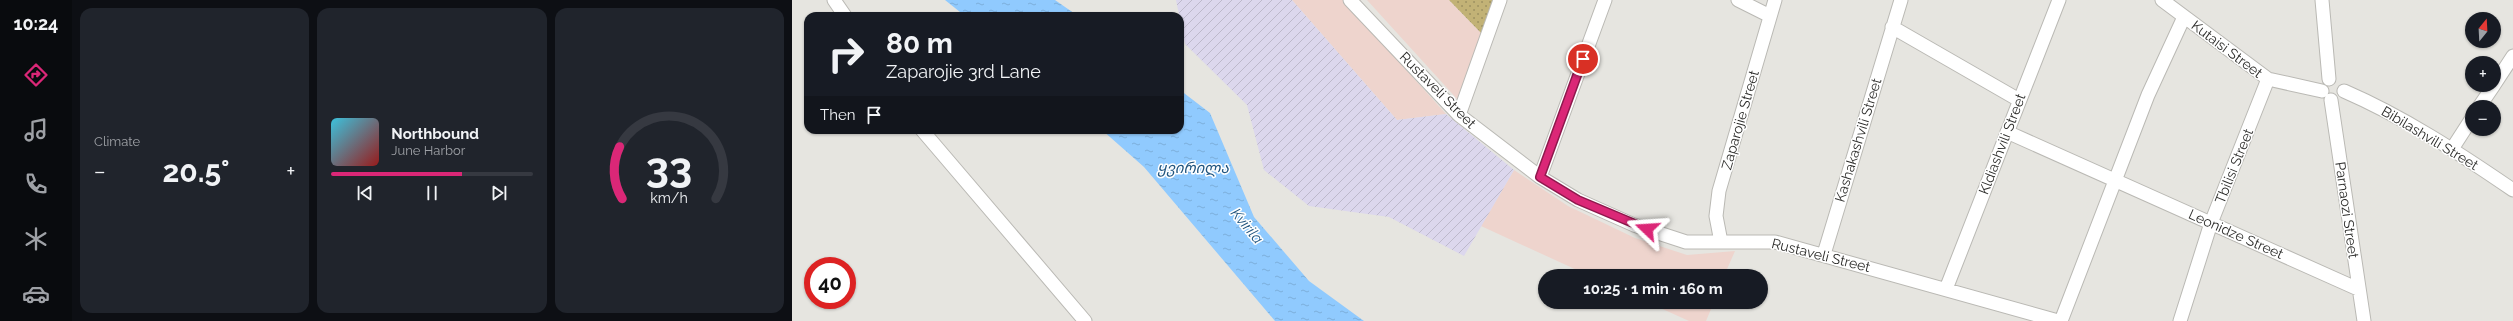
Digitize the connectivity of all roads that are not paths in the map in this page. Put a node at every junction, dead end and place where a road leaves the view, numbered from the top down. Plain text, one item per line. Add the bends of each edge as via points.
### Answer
1 (834, 0) edge
2 (1350, 0) edge
3 (1500, 0) edge
4 (1605, 0) edge
5 (1738, 0) edge
6 (1775, 0) edge
7 (1902, 0) edge
8 (2059, 0) edge
9 (2162, 0) edge
10 (2322, 0) edge
11 (842, 12) edge
12 (1770, 16) junction
13 (2184, 17) junction
14 (1892, 27) junction
15 (2513, 56) edge
16 (2501, 74) edge
17 (2268, 79) junction
18 (2329, 79) junction
19 (2344, 91) junction
20 (2327, 95) junction
21 (2019, 100) junction
22 (1459, 115) junction
23 (2465, 129) edge
24 (2007, 132) junction
25 (925, 134) edge
26 (2452, 149) junction
27 (1540, 177) junction
28 (2114, 179) junction
29 (2513, 190) edge
30 (2212, 223) junction
31 (1721, 242) junction
32 (1824, 254) junction
33 (1946, 288) junction
34 (2358, 289) junction
35 (1085, 321) edge
36 (2060, 321) edge
37 (2180, 321) edge
38 (2364, 321) edge

1 - 11 street
2 - 22 street, Rustaveli Street
3 - 22 street
4 - 27 street
5 - 12 street
6 - 12 street, Zaparojie Street
7 - 14 street, Kashakashvili Street
8 - 21 street, Kldiashvili Street
9 - 13 street, Kutaisi Street
10 - 18 street
12 - 31 street, Zaparojie Street via 1720,191 1716,216
13 - 17 street, Kutaisi Street
13 - 28 street via 2148,95
14 - 21 street
14 - 32 street, Kashakashvili Street
15 - 16 street
17 - 20 street, Kutaisi Street
17 - 30 street, Tbilisi Street
18 - 19 street via 2340,81
18 - 20 street via 2323,84
19 - 20 street via 2339,98
19 - 26 street, Bibilashvili Street
20 - 34 street, Parnaozi Street
21 - 24 street, Kldiashvili Street
22 - 27 street, Rustaveli Street
23 - 26 street
24 - 28 street, Leonidze Street
24 - 33 street, Kldiashvili Street
25 - 35 street
26 - 29 street, Bibilashvili Street
27 - 31 street, Rustaveli Street via 1578,200 1634,225 1686,242
28 - 30 street, Leonidze Street
28 - 36 street
30 - 34 street, Leonidze Street
30 - 37 street, Tbilisi Street
31 - 32 street, Rustaveli Street via 1775,242
32 - 33 street, Rustaveli Street
33 - 36 street, Rustaveli Street
34 - 38 street, Parnaozi Street

